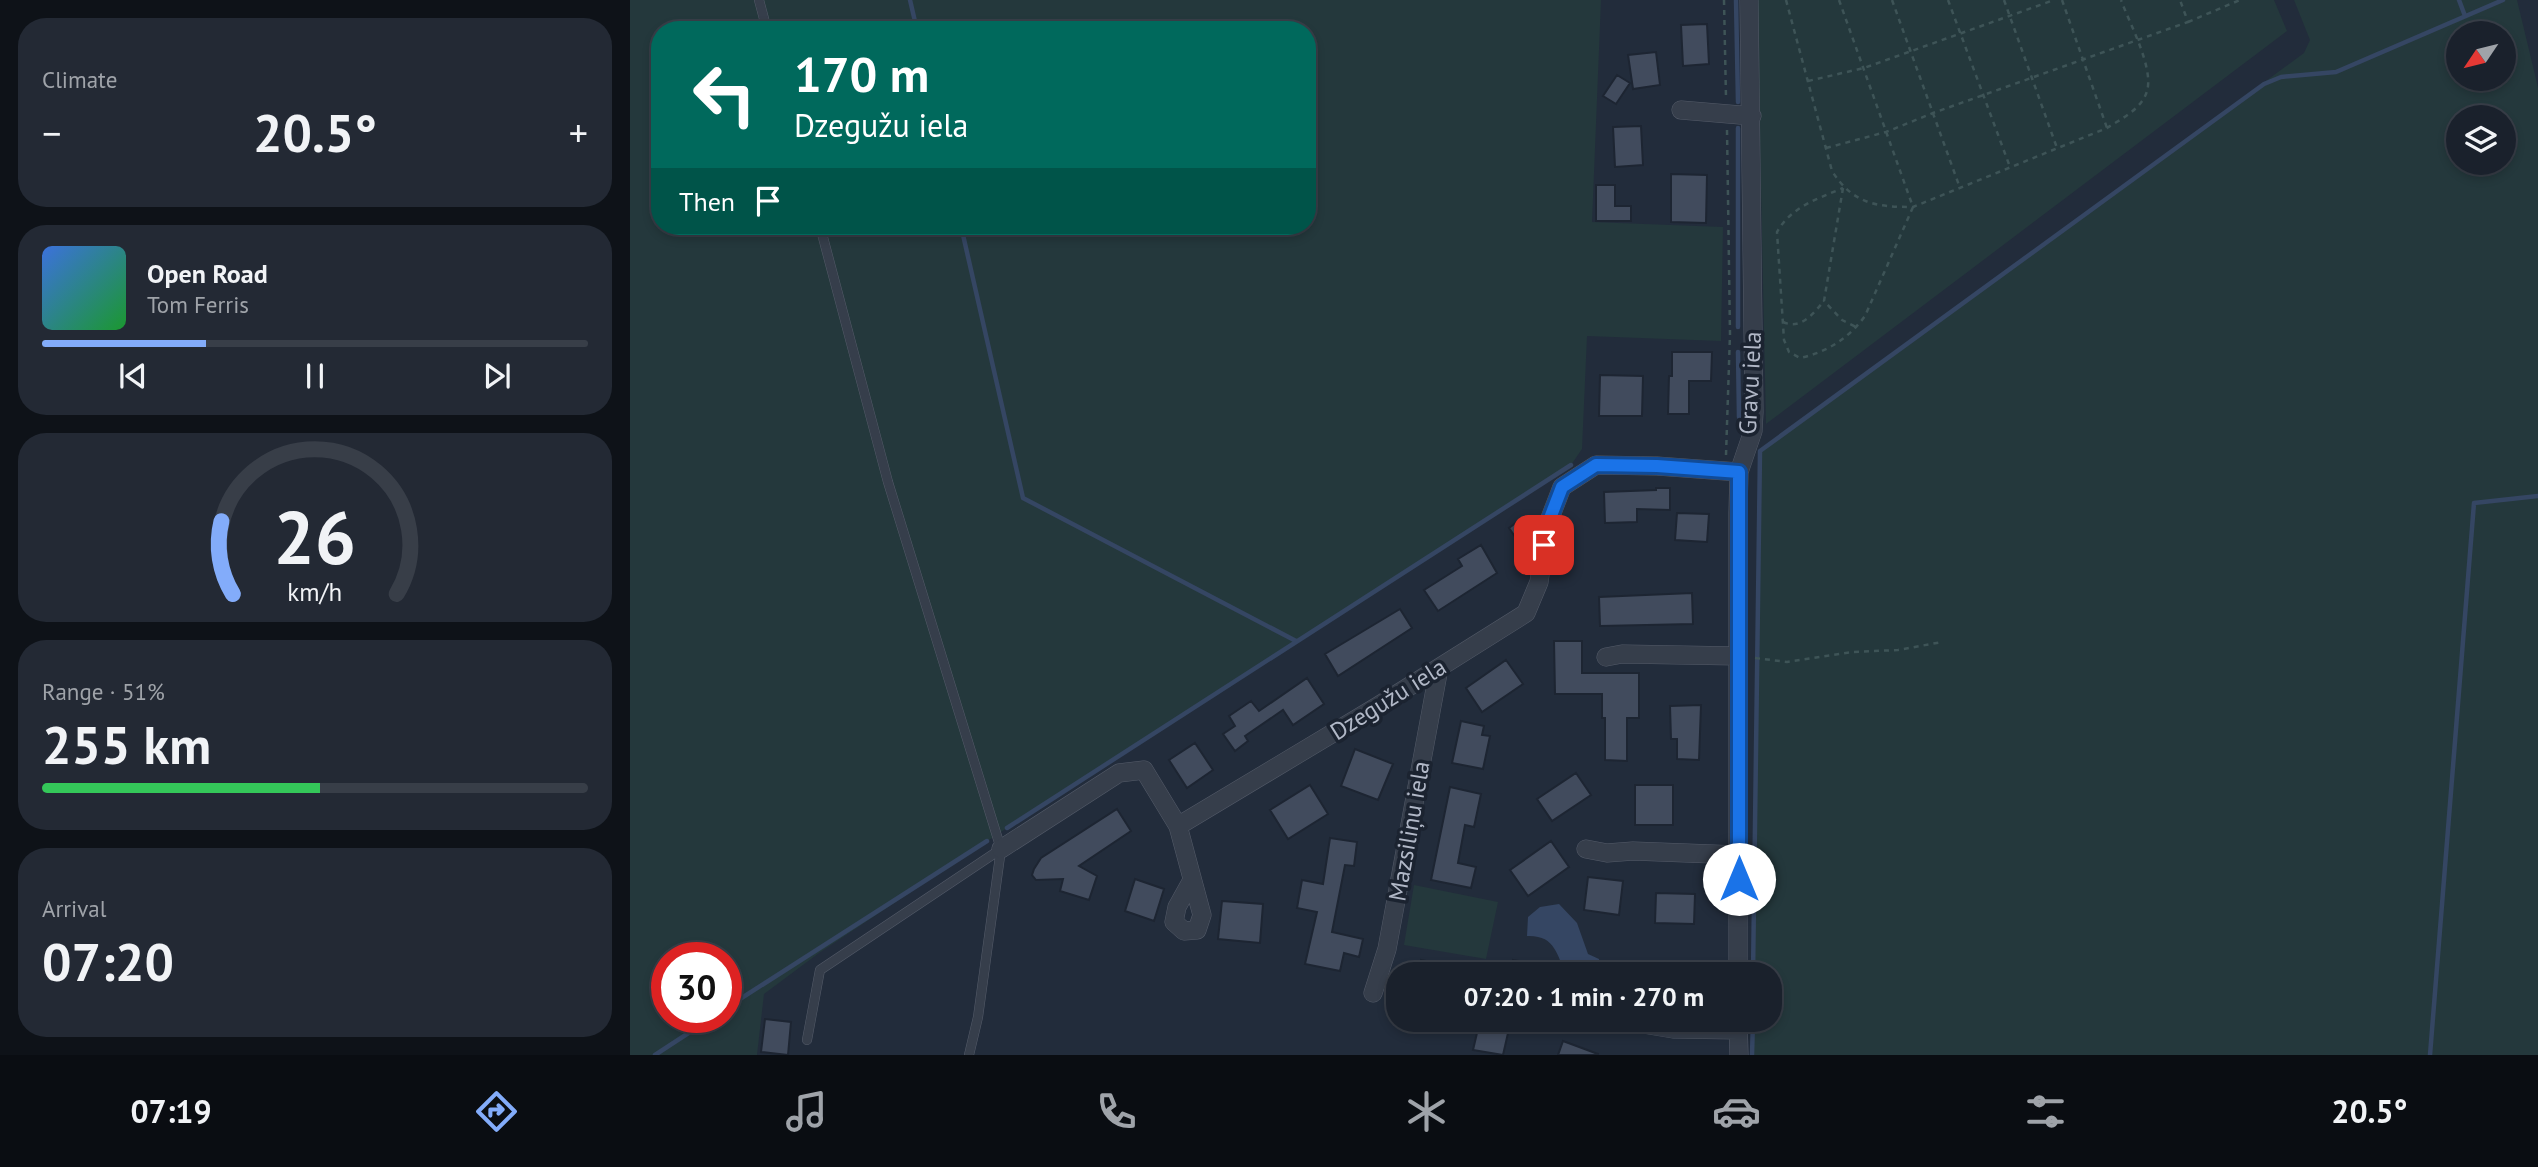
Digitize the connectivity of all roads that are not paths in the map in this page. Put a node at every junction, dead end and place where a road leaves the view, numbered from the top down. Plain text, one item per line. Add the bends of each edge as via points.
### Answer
1 (759, 0) edge
2 (1749, 0) edge
3 (765, 21) edge
4 (1681, 110) dead end
5 (1752, 116) junction
6 (822, 235) edge
7 (1739, 472) junction
8 (1738, 656) junction
9 (1606, 657) dead end
10 (1439, 668) junction
11 (1178, 826) junction
12 (1001, 849) junction
13 (1586, 849) dead end
14 (1739, 855) junction
15 (1192, 880) dead end
16 (1738, 962) edge
17 (1373, 993) dead end
18 (1738, 1032) edge
19 (807, 1040) dead end
20 (969, 1055) edge
21 (1739, 1055) edge

1 - 3 lane
2 - 5 street, Gravu iela
4 - 5 street
5 - 7 street, Gravu iela via 1754,412 1753,431
6 - 12 lane via 888,482
7 - 8 street, Gravu iela
7 - 10 street, Dzegužu iela via 1596,465 1562,487 1547,526 1539,582 1525,613
8 - 9 street
8 - 14 street, Gravu iela
10 - 11 street, Dzegužu iela
10 - 17 street, Mazsiliņu iela via 1387,949
11 - 12 street via 1144,770 1119,773
11 - 15 street
12 - 19 lane via 820,970
12 - 20 lane
13 - 14 street
14 - 16 street, Gravu iela
18 - 21 street

